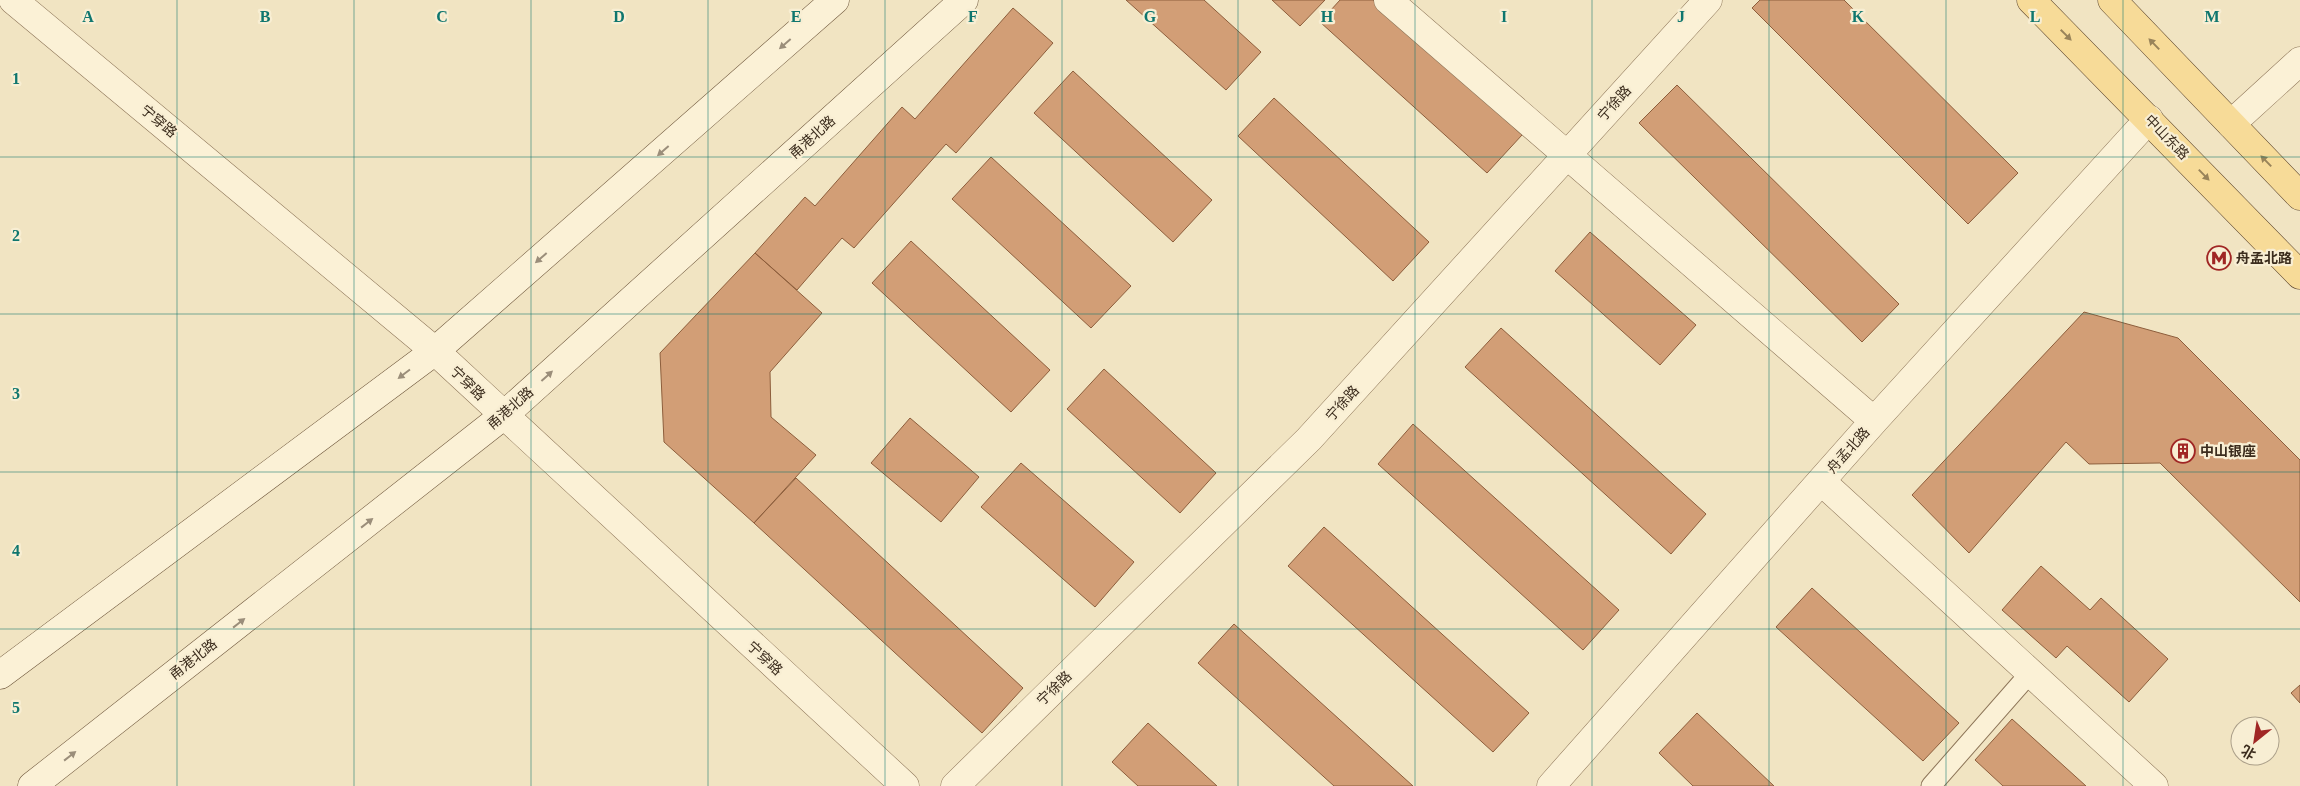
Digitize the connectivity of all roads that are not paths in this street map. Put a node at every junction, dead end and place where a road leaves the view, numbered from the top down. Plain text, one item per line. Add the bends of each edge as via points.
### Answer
1 (13, 0) edge
2 (835, 0) edge
3 (964, 0) edge
4 (1388, 0) edge
5 (1708, 0) edge
6 (2031, 0) edge
7 (2112, 0) edge
8 (2300, 61) edge
9 (2149, 119) junction
10 (2231, 124) junction
11 (1568, 155) junction
12 (2300, 196) edge
13 (2300, 275) edge
14 (435, 351) junction
15 (503, 416) junction
16 (1874, 421) junction
17 (1821, 481) junction
18 (2030, 672) junction
19 (0, 675) edge
20 (32, 786) edge
21 (905, 786) edge
22 (955, 786) edge
23 (1551, 786) edge
24 (1931, 786) edge
25 (2154, 786) edge

1 - 14 street, 宁穿路
2 -> 14 street
15 -> 3 street, 甬港北路
4 - 11 street
5 - 11 street, 宁徐路
6 -> 9 main road, 中山东路
10 -> 7 main road
8 - 10 street
9 -> 13 main road, 中山东路
9 - 16 street, 舟孟北路
12 -> 10 main road
11 - 16 street
11 - 22 street, 宁徐路 via 1309,439
14 - 15 street, 宁穿路
14 -> 19 street
20 -> 15 street, 甬港北路
15 - 21 street, 宁穿路
16 - 17 street, 舟孟北路
17 - 18 street
17 - 23 street, 舟孟北路
18 - 24 lane
18 - 25 street

